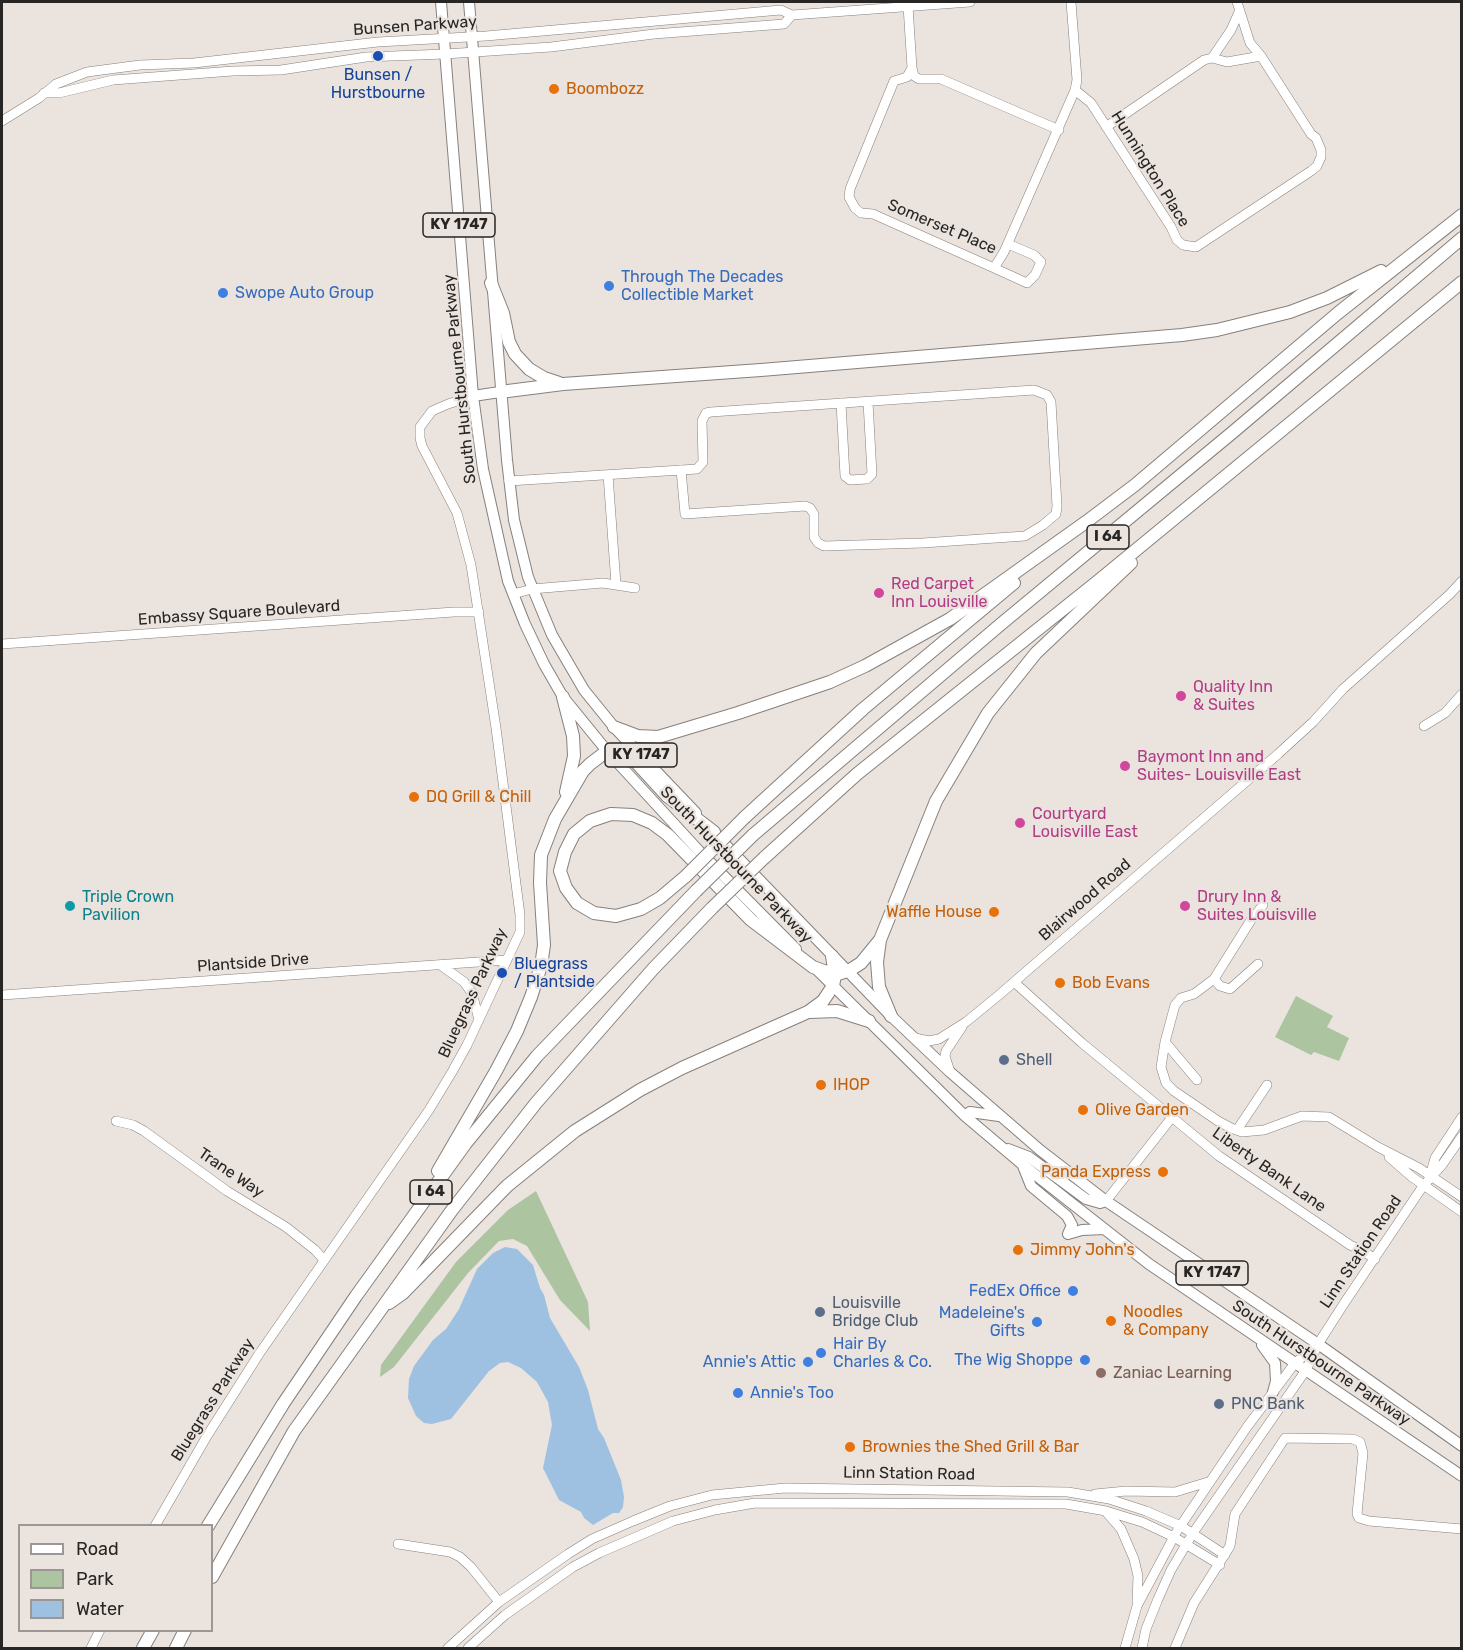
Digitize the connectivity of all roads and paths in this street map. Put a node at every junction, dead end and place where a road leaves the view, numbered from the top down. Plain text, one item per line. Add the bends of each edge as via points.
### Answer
1 (441, 2) edge
2 (469, 2) edge
3 (970, 2) edge
4 (1071, 2) edge
5 (1237, 2) edge
6 (908, 6) junction
7 (1239, 12) junction
8 (792, 15) junction
9 (471, 37) junction
10 (444, 38) junction
11 (472, 52) junction
12 (445, 54) junction
13 (1262, 56) junction
14 (1212, 58) junction
15 (912, 68) junction
16 (1075, 90) junction
17 (44, 93) junction
18 (2, 121) edge
19 (1106, 127) junction
20 (1059, 130) junction
21 (1461, 215) edge
22 (1461, 238) edge
23 (1008, 244) junction
24 (1411, 255) junction
25 (994, 268) junction
26 (1461, 282) edge
27 (491, 283) junction
28 (563, 384) junction
29 (500, 392) junction
30 (473, 396) junction
31 (868, 402) junction
32 (841, 404) junction
33 (681, 470) junction
34 (608, 475) junction
35 (509, 481) junction
36 (1214, 484) junction
37 (1086, 522) junction
38 (1461, 581) edge
39 (616, 584) junction
40 (635, 588) dead end
41 (532, 589) junction
42 (513, 594) junction
43 (479, 612) junction
44 (2, 644) edge
45 (1461, 694) edge
46 (563, 696) junction
47 (1424, 726) dead end
48 (614, 727) junction
49 (607, 751) junction
50 (564, 804) junction
51 (714, 832) junction
52 (1263, 906) dead end
53 (880, 940) junction
54 (832, 956) joint
55 (507, 960) junction
56 (1258, 964) dead end
57 (442, 966) junction
58 (813, 967) junction
59 (838, 977) junction
60 (1214, 979) junction
61 (1014, 982) junction
62 (2, 995) edge
63 (808, 1012) junction
64 (891, 1016) junction
65 (479, 1020) junction
66 (869, 1021) junction
67 (966, 1022) junction
68 (914, 1038) junction
69 (1165, 1042) junction
70 (950, 1072) junction
71 (1197, 1080) dead end
72 (1267, 1085) dead end
73 (965, 1116) junction
74 (999, 1116) junction
75 (1173, 1116) junction
76 (1461, 1117) edge
77 (116, 1122) dead end
78 (1237, 1130) junction
79 (1461, 1136) edge
80 (997, 1144) junction
81 (1378, 1147) junction
82 (1023, 1165) junction
83 (1430, 1176) junction
84 (1424, 1186) junction
85 (1461, 1197) edge
86 (1106, 1201) junction
87 (1461, 1212) edge
88 (410, 1220) junction
89 (1104, 1229) junction
90 (1375, 1259) junction
91 (324, 1260) junction
92 (379, 1311) junction
93 (1259, 1340) junction
94 (1318, 1344) junction
95 (1295, 1363) junction
96 (1306, 1370) junction
97 (1273, 1392) junction
98 (1461, 1446) edge
99 (1461, 1476) edge
100 (1209, 1481) junction
101 (1087, 1495) junction
102 (1106, 1511) junction
103 (156, 1524) edge
104 (209, 1524) edge
105 (1181, 1526) junction
106 (1461, 1529) edge
107 (1193, 1533) junction
108 (1174, 1537) junction
109 (398, 1544) dead end
110 (1186, 1545) junction
111 (1226, 1555) junction
112 (1220, 1565) junction
113 (213, 1575) edge
114 (499, 1602) junction
115 (1137, 1606) junction
116 (99, 1632) edge
117 (152, 1632) edge
118 (184, 1632) edge
119 (92, 1648) edge
120 (143, 1648) edge
121 (176, 1648) edge
122 (448, 1648) edge
123 (468, 1648) edge
124 (1125, 1648) edge
125 (1142, 1648) edge
126 (1175, 1648) edge

1 - 10 main road, South Hurstbourne Parkway / KY 1747
2 - 9 main road, South Hurstbourne Parkway / KY 1747
3 - 6 street, Bunsen Parkway
4 - 16 street, Somerset Place
5 - 7 street, Hunnington Place
6 - 8 street, Bunsen Parkway
6 - 15 street
7 - 13 street, Hunnington Place via 1246,36
7 - 14 street
8 - 9 street, Bunsen Parkway via 781,9
8 - 11 street, Bunsen Parkway via 784,24
9 - 10 street, Bunsen Parkway
9 - 11 main road, South Hurstbourne Parkway / KY 1747
10 - 12 main road, South Hurstbourne Parkway / KY 1747
10 - 17 street, Bunsen Parkway via 129,66 87,72
11 - 12 street, Bunsen Parkway
11 - 27 main road, South Hurstbourne Parkway / KY 1747
12 - 17 street, Bunsen Parkway via 366,57 281,70 113,80
12 - 30 main road, South Hurstbourne Parkway / KY 1747
13 - 14 street via 1227,62
13 - 19 street, Hunnington Place via 1316,138 1321,157 1311,171 1197,247 1177,240
14 - 19 street
15 - 20 street via 919,79 941,79
15 - 25 street, Somerset Place via 907,77 894,81 849,197 861,213 873,214
16 - 19 street, Hunnington Place via 1091,104
16 - 20 street, Somerset Place
17 - 18 street, Bunsen Parkway
20 - 23 street, Somerset Place
21 - 24 highway
22 - 88 highway, I 64, bridge via 753,835 537,1056
23 - 25 street, Somerset Place
23 - 25 street via 1041,262 1035,275 1027,283
24 - 28 highway via 1327,298 1217,330
24 - 37 highway
26 - 36 highway, I 64
27 - 28 highway via 515,354 529,369
27 - 29 main road, South Hurstbourne Parkway / KY 1747
28 - 29 highway
29 - 30 main road
29 - 35 main road, South Hurstbourne Parkway / KY 1747
30 - 42 main road, South Hurstbourne Parkway / KY 1747 via 492,517
30 - 43 street, Bluegrass Parkway via 432,411 420,427 420,438 464,533
31 - 32 street
31 - 32 street via 872,474 867,479 850,480 845,476
31 - 33 street via 1034,390 1047,395 1051,402 1056,514 1025,536 824,546 814,537 814,514 805,506 685,514
32 - 33 street via 706,413 702,421 703,462 697,469
33 - 34 street
34 - 35 street
34 - 39 street
35 - 41 main road, South Hurstbourne Parkway / KY 1747 via 520,549
36 - 53 highway via 1036,653 988,713 936,801
36 - 92 highway, I 64, bridge via 857,774 712,908 536,1103
37 - 48 highway via 950,619 830,682 658,737 638,736
37 - 58 highway, bridge via 863,709 745,817 686,876 651,904 616,916 594,913 577,903 560,870 574,834 590,821 611,814 633,815 652,823 668,835 751,920
38 - 61 street, Blairwood Road via 1278,754
39 - 40 street
39 - 41 street
41 - 42 street
41 - 48 main road, South Hurstbourne Parkway / KY 1747 via 567,663
42 - 46 main road, South Hurstbourne Parkway / KY 1747
43 - 44 street, Embassy Square Boulevard
43 - 55 street, Bluegrass Parkway via 520,915 520,933
45 - 47 street via 1445,713
46 - 49 main road, South Hurstbourne Parkway / KY 1747
46 - 50 highway via 573,736
48 - 51 main road, South Hurstbourne Parkway / KY 1747
49 - 50 highway via 584,771
49 - 51 highway via 629,756 667,796
49 - 58 main road, South Hurstbourne Parkway / KY 1747
50 - 88 highway via 541,855 544,945 531,997 496,1071
51 - 54 main road, South Hurstbourne Parkway / KY 1747
52 - 60 street
53 - 59 highway via 861,963
53 - 64 highway via 879,987
54 - 59 highway
55 - 57 street, Plantside Drive
55 - 65 street, Bluegrass Parkway
56 - 60 street via 1230,989
57 - 62 street, Plantside Drive
57 - 65 street via 472,993
58 - 59 highway
59 - 63 highway via 824,1001
59 - 64 main road, South Hurstbourne Parkway / KY 1747
59 - 66 main road, South Hurstbourne Parkway / KY 1747
60 - 69 street via 1199,991 1177,1000
61 - 67 street, Blairwood Road
61 - 75 street, Liberty Bank Lane
63 - 66 highway via 837,1011
63 - 92 highway via 682,1068 575,1131 507,1186 403,1293
64 - 68 main road, South Hurstbourne Parkway / KY 1747
65 - 91 street, Bluegrass Parkway via 429,1110
66 - 73 main road, South Hurstbourne Parkway / KY 1747
67 - 68 street, Blairwood Road via 939,1039
67 - 70 street, Blairwood Road via 946,1051
68 - 70 main road, South Hurstbourne Parkway / KY 1747
69 - 71 street
69 - 78 street via 1161,1067 1171,1088
70 - 74 main road, South Hurstbourne Parkway / KY 1747
72 - 78 street
73 - 74 main road via 970,1112
73 - 80 main road, South Hurstbourne Parkway / KY 1747
74 - 86 main road, South Hurstbourne Parkway / KY 1747
75 - 86 street
75 - 90 street, Liberty Bank Lane via 1219,1156
76 - 83 street, Linn Station Road via 1435,1158
77 - 91 street, Trane Way via 144,1131 227,1191 286,1227
78 - 81 street via 1258,1131 1302,1116 1323,1115
79 - 83 street, Linn Station Road
80 - 82 main road, South Hurstbourne Parkway / KY 1747
80 - 86 main road via 1029,1157 1086,1199
81 - 83 street
81 - 84 street
82 - 89 main road, South Hurstbourne Parkway / KY 1747
82 - 89 main road via 1031,1186 1067,1216 1072,1225 1068,1234
83 - 84 street, Linn Station Road
83 - 85 street
84 - 87 street
84 - 90 street, Linn Station Road
86 - 94 main road, South Hurstbourne Parkway / KY 1747
88 - 104 highway, I 64 via 283,1404
89 - 93 main road, South Hurstbourne Parkway / KY 1747
90 - 94 street, Linn Station Road
91 - 103 street, Bluegrass Parkway via 212,1428
92 - 113 highway, I 64 via 294,1431
93 - 95 main road, South Hurstbourne Parkway / KY 1747
93 - 97 main road via 1275,1363
94 - 95 street, Linn Station Road
94 - 96 street, Linn Station Road
94 - 98 main road, South Hurstbourne Parkway / KY 1747
95 - 96 main road, South Hurstbourne Parkway / KY 1747
95 - 97 street, Linn Station Road
96 - 99 main road, South Hurstbourne Parkway / KY 1747
96 - 107 street, Linn Station Road
97 - 100 street, Linn Station Road
100 - 101 street via 1175,1492
100 - 105 street, Linn Station Road
101 - 105 street, Linn Station Road via 1146,1511
101 - 114 street, Linn Station Road via 784,1488 712,1495 670,1506 592,1539
102 - 108 street, Linn Station Road
102 - 115 street via 1121,1529 1134,1560
102 - 123 street, Linn Station Road via 1066,1504 795,1502 715,1510 673,1521 573,1567 505,1615
105 - 107 street
105 - 108 street
106 - 111 street via 1359,1518 1363,1453 1359,1442 1288,1437 1235,1514 1233,1540
107 - 110 street, Linn Station Road
107 - 111 street
108 - 110 street, Linn Station Road
108 - 115 street
109 - 114 street via 460,1557
110 - 112 street, Linn Station Road
110 - 125 street, Linn Station Road via 1158,1599
111 - 112 street
112 - 126 street via 1194,1603
114 - 122 street, Linn Station Road
115 - 124 street
116 - 119 street
117 - 120 highway
118 - 121 highway

